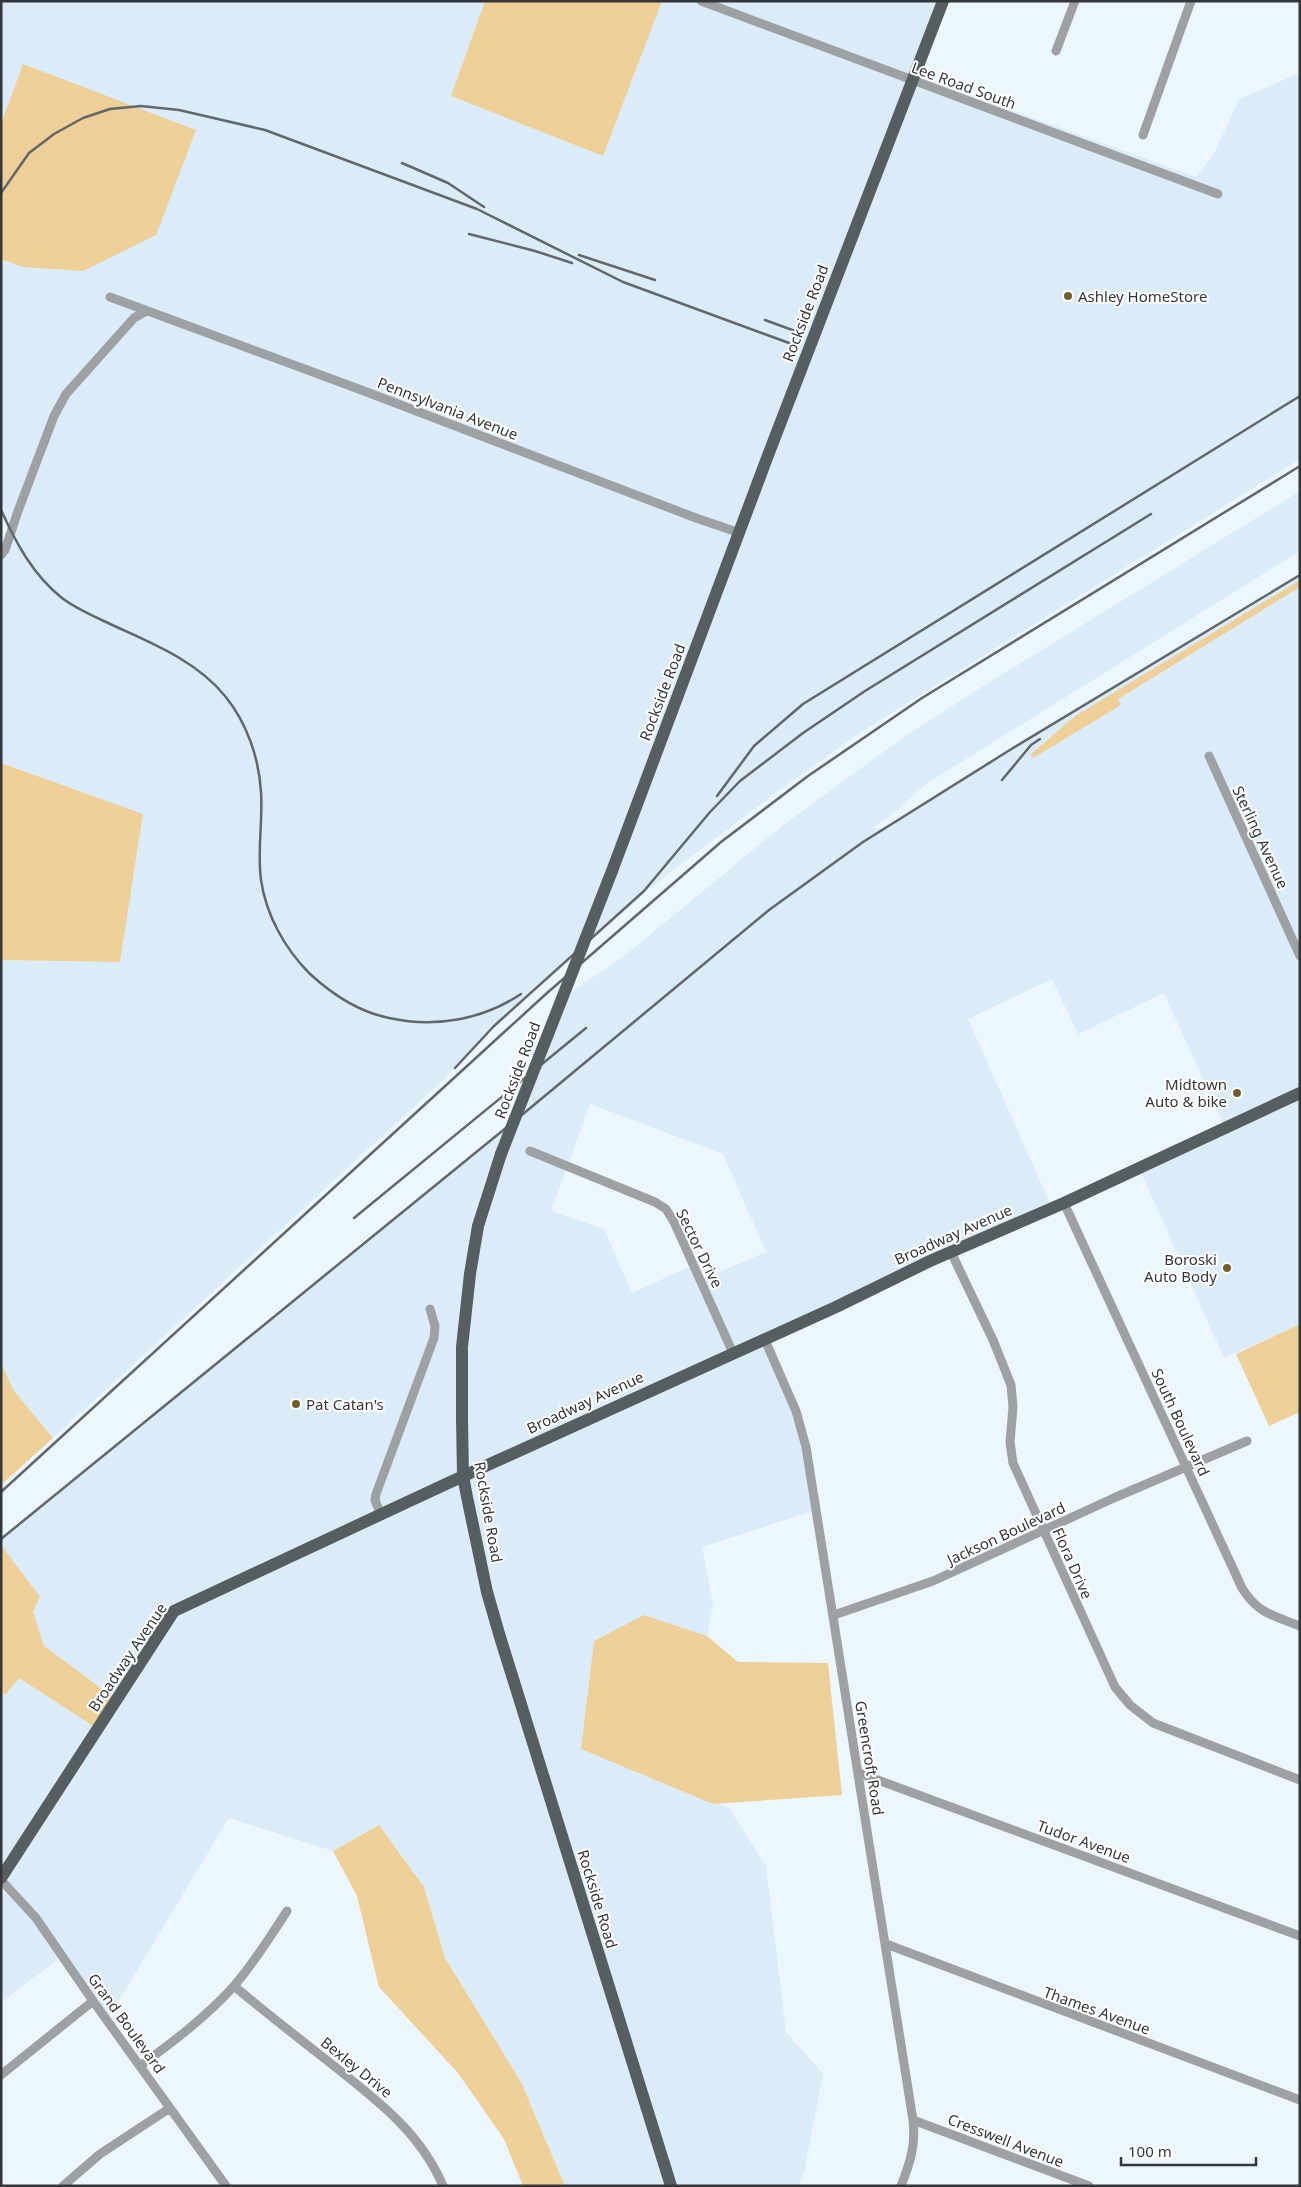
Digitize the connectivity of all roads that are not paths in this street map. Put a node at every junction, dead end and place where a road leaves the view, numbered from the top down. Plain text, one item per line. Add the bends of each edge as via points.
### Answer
1 (701, 1) edge
2 (943, 1) edge
3 (1075, 1) edge
4 (1191, 1) edge
5 (1056, 51) dead end
6 (912, 80) junction
7 (1143, 135) dead end
8 (1218, 194) dead end
9 (110, 297) dead end
10 (146, 312) junction
11 (740, 533) junction
12 (1, 555) edge
13 (1209, 756) dead end
14 (1300, 956) edge
15 (1300, 1093) edge
16 (530, 1151) dead end
17 (1064, 1203) junction
18 (951, 1252) junction
19 (430, 1309) dead end
20 (764, 1340) junction
21 (733, 1353) junction
22 (1247, 1441) dead end
23 (1186, 1467) junction
24 (463, 1476) junction
25 (380, 1515) junction
26 (1044, 1531) junction
27 (834, 1615) junction
28 (1300, 1626) edge
29 (859, 1773) junction
30 (1300, 1780) edge
31 (1, 1879) edge
32 (287, 1911) dead end
33 (1300, 1936) edge
34 (886, 1944) junction
35 (234, 1986) junction
36 (93, 2001) junction
37 (140, 2066) junction
38 (1, 2075) edge
39 (1300, 2100) edge
40 (170, 2108) junction
41 (913, 2120) junction
42 (63, 2186) edge
43 (226, 2186) edge
44 (443, 2186) edge
45 (671, 2186) edge
46 (901, 2186) edge
47 (1088, 2186) edge

1 - 6 street, Lee Road South
2 - 6 main road, Rockside Road
3 - 5 street
4 - 7 street
6 - 8 street, Lee Road South
6 - 11 main road, Rockside Road
9 - 10 street, Pennsylvania Avenue
10 - 11 street, Pennsylvania Avenue
10 - 12 street via 134,318 66,394 54,416
11 - 24 main road, Rockside Road, bridge via 501,1154 478,1226 462,1347
13 - 14 street, Sterling Avenue
15 - 17 main road, Broadway Avenue
16 - 21 street, Sector Drive via 666,1209
17 - 18 main road, Broadway Avenue
17 - 23 street, South Boulevard
18 - 20 main road, Broadway Avenue
18 - 26 street, Flora Drive via 1011,1386 1010,1452
19 - 25 street via 435,1326 434,1338 378,1488 376,1500
20 - 21 main road, Broadway Avenue
20 - 27 street, Greencroft Road via 796,1411 806,1447
21 - 24 main road, Broadway Avenue
22 - 23 street, Jackson Boulevard
23 - 26 street, Jackson Boulevard
23 - 28 street, South Boulevard via 1249,1599 1264,1612
24 - 25 main road, Broadway Avenue
24 - 45 main road, Rockside Road via 485,1584 500,1637
25 - 31 main road, Broadway Avenue via 174,1611
26 - 27 street, Jackson Boulevard via 933,1581
26 - 30 street, Flora Drive via 1115,1686 1130,1706 1159,1726
27 - 29 street, Greencroft Road
29 - 33 street, Tudor Avenue
29 - 34 street, Greencroft Road
31 - 36 street, Grand Boulevard via 36,1918
32 - 35 street
34 - 39 street, Thames Avenue
34 - 41 street, Greencroft Road
35 - 37 street via 186,2031
35 - 44 street, Bexley Drive via 399,2119 423,2148
36 - 37 street, Grand Boulevard
36 - 38 street
37 - 40 street, Grand Boulevard
40 - 42 street via 100,2154
40 - 43 street, Grand Boulevard
41 - 46 street, Greencroft Road via 913,2152
41 - 47 street, Cresswell Avenue

